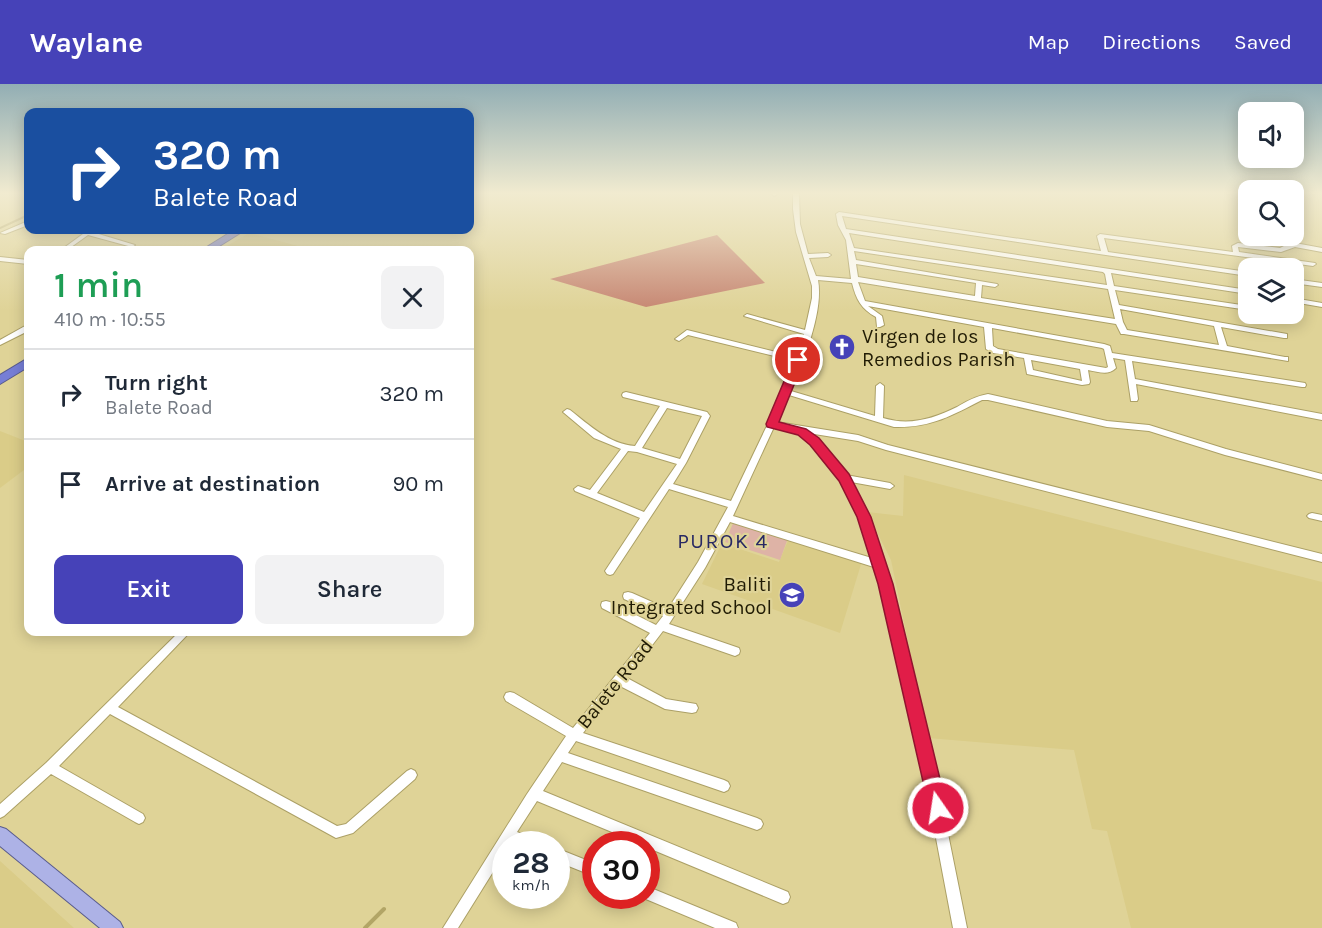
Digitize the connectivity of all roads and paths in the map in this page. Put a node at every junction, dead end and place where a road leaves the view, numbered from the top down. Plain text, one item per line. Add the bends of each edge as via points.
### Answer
1 (798, 232) edge
2 (845, 232) edge
3 (854, 232) edge
4 (964, 232) edge
5 (86, 234) edge
6 (96, 234) edge
7 (233, 234) edge
8 (132, 244) dead end
9 (70, 246) edge
10 (214, 246) edge
11 (851, 249) junction
12 (1322, 250) edge
13 (1105, 253) junction
14 (1236, 253) junction
15 (828, 255) dead end
16 (805, 256) junction
17 (0, 259) edge
18 (24, 262) edge
19 (854, 262) junction
20 (19, 263) junction
21 (1313, 264) dead end
22 (24, 266) edge
23 (1105, 270) junction
24 (1238, 273) edge
25 (815, 278) junction
26 (855, 280) junction
27 (979, 282) junction
28 (1304, 283) edge
29 (995, 285) dead end
30 (1320, 285) edge
31 (1113, 288) junction
32 (1238, 290) edge
33 (1322, 294) edge
34 (978, 299) junction
35 (1304, 302) edge
36 (862, 303) junction
37 (1322, 305) edge
38 (1115, 306) junction
39 (1238, 307) edge
40 (747, 316) dead end
41 (1119, 322) junction
42 (1217, 324) junction
43 (880, 326) dead end
44 (988, 326) junction
45 (24, 330) edge
46 (807, 333) junction
47 (1284, 336) dead end
48 (679, 339) dead end
49 (0, 343) edge
50 (1224, 348) junction
51 (1027, 356) junction
52 (1109, 356) junction
53 (1128, 358) junction
54 (1285, 359) dead end
55 (798, 360) junction
56 (24, 365) edge
57 (1084, 367) junction
58 (0, 380) edge
59 (1132, 381) junction
60 (1302, 385) dead end
61 (880, 386) dead end
62 (786, 392) junction
63 (626, 395) dead end
64 (1134, 399) dead end
65 (665, 405) junction
66 (567, 412) dead end
67 (1322, 417) edge
68 (879, 418) junction
69 (772, 424) junction
70 (802, 432) junction
71 (626, 448) junction
72 (637, 449) junction
73 (682, 463) junction
74 (1322, 477) edge
75 (844, 478) junction
76 (667, 485) junction
77 (890, 486) dead end
78 (578, 489) dead end
79 (592, 494) junction
80 (734, 505) junction
81 (645, 516) junction
82 (1312, 516) dead end
83 (729, 518) junction
84 (1322, 518) edge
85 (1322, 558) edge
86 (881, 565) junction
87 (610, 571) dead end
88 (628, 596) dead end
89 (606, 605) dead end
90 (670, 614) junction
91 (659, 629) junction
92 (181, 636) edge
93 (735, 651) dead end
94 (620, 680) junction
95 (510, 698) dead end
96 (109, 708) junction
97 (692, 708) dead end
98 (574, 735) junction
99 (559, 755) junction
100 (50, 767) junction
101 (411, 775) dead end
102 (724, 786) dead end
103 (535, 794) junction
104 (0, 812) edge
105 (139, 818) dead end
106 (757, 824) dead end
107 (512, 831) edge
108 (0, 835) edge
109 (492, 863) edge
110 (783, 897) dead end
111 (660, 898) edge
112 (114, 928) edge
113 (450, 928) edge
114 (730, 928) edge
115 (960, 928) edge

1 - 16 street, Balete Road
2 - 11 street
3 - 23 street
4 - 13 street
5 - 9 street
6 - 8 street
7 - 10 highway
11 - 19 street
11 - 31 street
12 - 14 street via 1294,245 1281,250 1238,245
13 - 14 street via 1100,236
13 - 24 street
14 - 21 street
15 - 16 street
16 - 25 street, Balete Road
17 - 20 street
18 - 20 street
19 - 26 street
19 - 27 street
20 - 22 street
23 - 31 street
23 - 32 street
25 - 26 street
25 - 46 street, Balete Road via 816,295
26 - 34 street
26 - 36 street
27 - 29 street
27 - 34 street
28 - 30 street
30 - 33 street
31 - 38 street
31 - 39 street
34 - 41 street
35 - 37 street
36 - 43 street via 879,316
36 - 44 street
38 - 41 street
38 - 42 street
40 - 46 street
41 - 50 street via 1124,332
42 - 47 street
42 - 50 street
44 - 51 street via 992,350
44 - 52 street via 1104,346
45 - 49 street
46 - 55 street, Balete Road
48 - 55 street via 687,332
50 - 54 street
51 - 57 street
51 - 57 street via 1033,373 1082,383 1086,382
52 - 53 street
52 - 57 street via 1111,371
53 - 59 street
53 - 60 street
55 - 62 street, Balete Road
56 - 58 highway
59 - 64 street
59 - 67 street
61 - 68 street
62 - 68 street
62 - 69 street, Balete Road
63 - 65 street
65 - 72 street
65 - 73 street via 705,415
66 - 71 street via 597,436
68 - 74 street via 894,424 933,422 988,397 1115,426 1149,428
69 - 70 street
69 - 80 street, Balete Road
70 - 75 street
70 - 85 street via 854,435 886,447
71 - 72 street
71 - 79 street
72 - 73 street
73 - 76 street
75 - 77 street
75 - 86 street via 864,517
76 - 80 street
76 - 81 street
78 - 79 street
79 - 81 street
80 - 83 street, Balete Road
81 - 87 street
82 - 84 street
83 - 86 street
83 - 90 street, Balete Road
86 - 115 street via 942,828
88 - 90 street
89 - 91 street
90 - 91 street, Balete Road
91 - 93 street
91 - 94 street, Balete Road
92 - 96 street
94 - 97 street via 665,704
94 - 98 street, Balete Road
95 - 98 street
96 - 100 street
96 - 101 street via 336,832 349,829
98 - 99 street, Balete Road
98 - 102 street
99 - 103 street, Balete Road
99 - 106 street
100 - 104 street
100 - 105 street
103 - 107 street, Balete Road
103 - 110 street
108 - 112 main road
109 - 113 street, Balete Road
111 - 114 street

